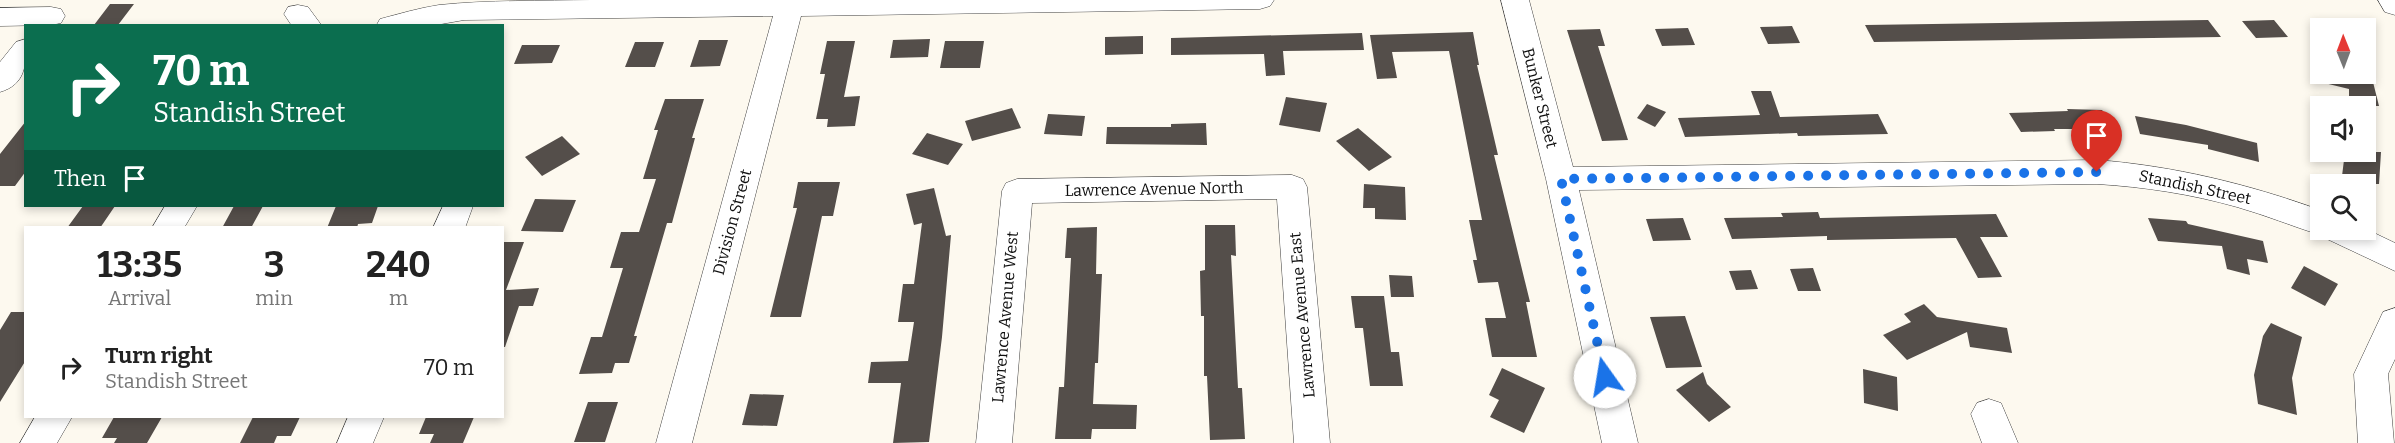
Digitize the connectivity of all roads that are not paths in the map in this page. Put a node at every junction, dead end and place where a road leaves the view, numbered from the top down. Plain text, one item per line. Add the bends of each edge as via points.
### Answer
1 (1260, 0) edge
2 (1515, 0) edge
3 (2392, 0) edge
4 (790, 3) edge
5 (2395, 6) edge
6 (53, 14) edge
7 (0, 17) edge
8 (398, 24) edge
9 (24, 52) edge
10 (0, 82) edge
11 (1561, 179) junction
12 (1292, 188) joint
13 (1017, 190) joint
14 (180, 207) edge
15 (2310, 219) edge
16 (169, 226) edge
17 (2358, 240) edge
18 (2395, 258) edge
19 (2395, 322) edge
20 (53, 418) edge
21 (366, 418) edge
22 (38, 443) edge
23 (355, 443) edge
24 (674, 443) edge
25 (994, 443) edge
26 (1312, 443) edge
27 (1620, 443) edge
28 (2376, 443) edge

1 - 4 street
2 - 11 street, Bunker Street
3 - 5 street
4 - 8 street via 464,11
4 - 24 street, Division Street
6 - 7 street
9 - 10 street
11 - 15 street, Standish Street via 2097,172 2214,188
11 - 27 street, Bunker Street
12 - 13 street, Lawrence Avenue North
12 - 26 street, Lawrence Avenue East
13 - 25 street, Lawrence Avenue West
14 - 16 street
17 - 18 street
19 - 28 street via 2371,374
20 - 22 street
21 - 23 street

